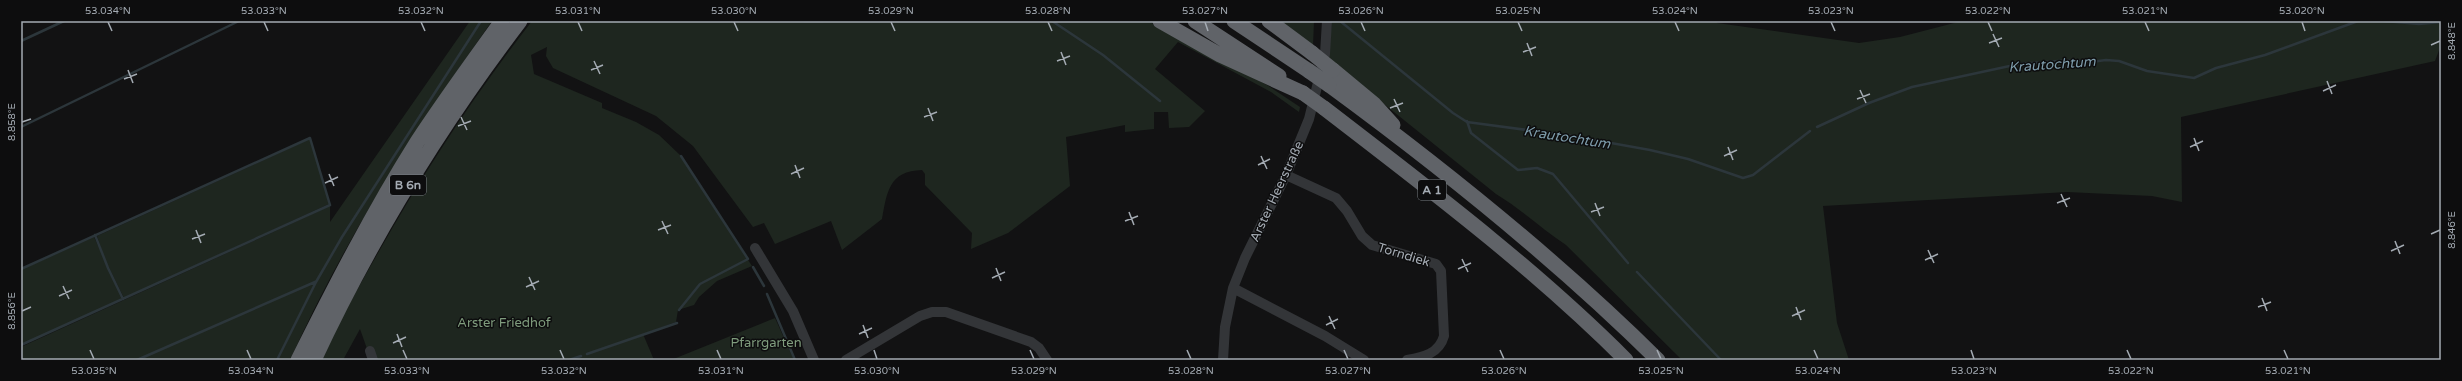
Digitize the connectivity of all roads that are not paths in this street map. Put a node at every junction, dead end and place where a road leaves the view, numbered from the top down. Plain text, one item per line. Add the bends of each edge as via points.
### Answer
1 (502, 21) edge
2 (520, 21) edge
3 (1160, 21) edge
4 (1195, 21) edge
5 (1234, 21) edge
6 (1269, 21) edge
7 (1327, 21) edge
8 (1303, 93) junction
9 (1406, 141) junction
10 (1286, 175) junction
11 (755, 248) dead end
12 (1233, 288) junction
13 (1220, 359) edge
14 (298, 360) edge
15 (314, 360) edge
16 (814, 360) edge
17 (846, 360) edge
18 (1047, 360) edge
19 (1364, 360) edge
20 (1412, 360) edge
21 (1626, 360) edge
22 (1658, 360) edge

1 - 14 highway, B 6n via 416,143 372,218
2 - 15 highway, B 6n via 468,93 394,208
3 - 8 highway via 1220,56
4 - 8 highway, A 1
5 - 9 highway, A 1, bridge
6 - 9 highway, bridge via 1312,52 1374,104
7 - 10 street, Arster Heerstraße via 1325,54 1318,88 1309,119
8 - 21 highway, A 1, bridge via 1467,218 1549,287
9 - 22 highway, A 1 via 1564,271
10 - 12 street, Arster Heerstraße
10 - 20 street, Torndiek via 1336,198 1362,236 1372,245 1436,264 1441,271 1444,336 1442,343 1428,356
11 - 16 street via 793,311
12 - 13 street, Arster Heerstraße
12 - 19 street via 1325,336
17 - 18 street via 920,316 932,312 946,312 1031,342

